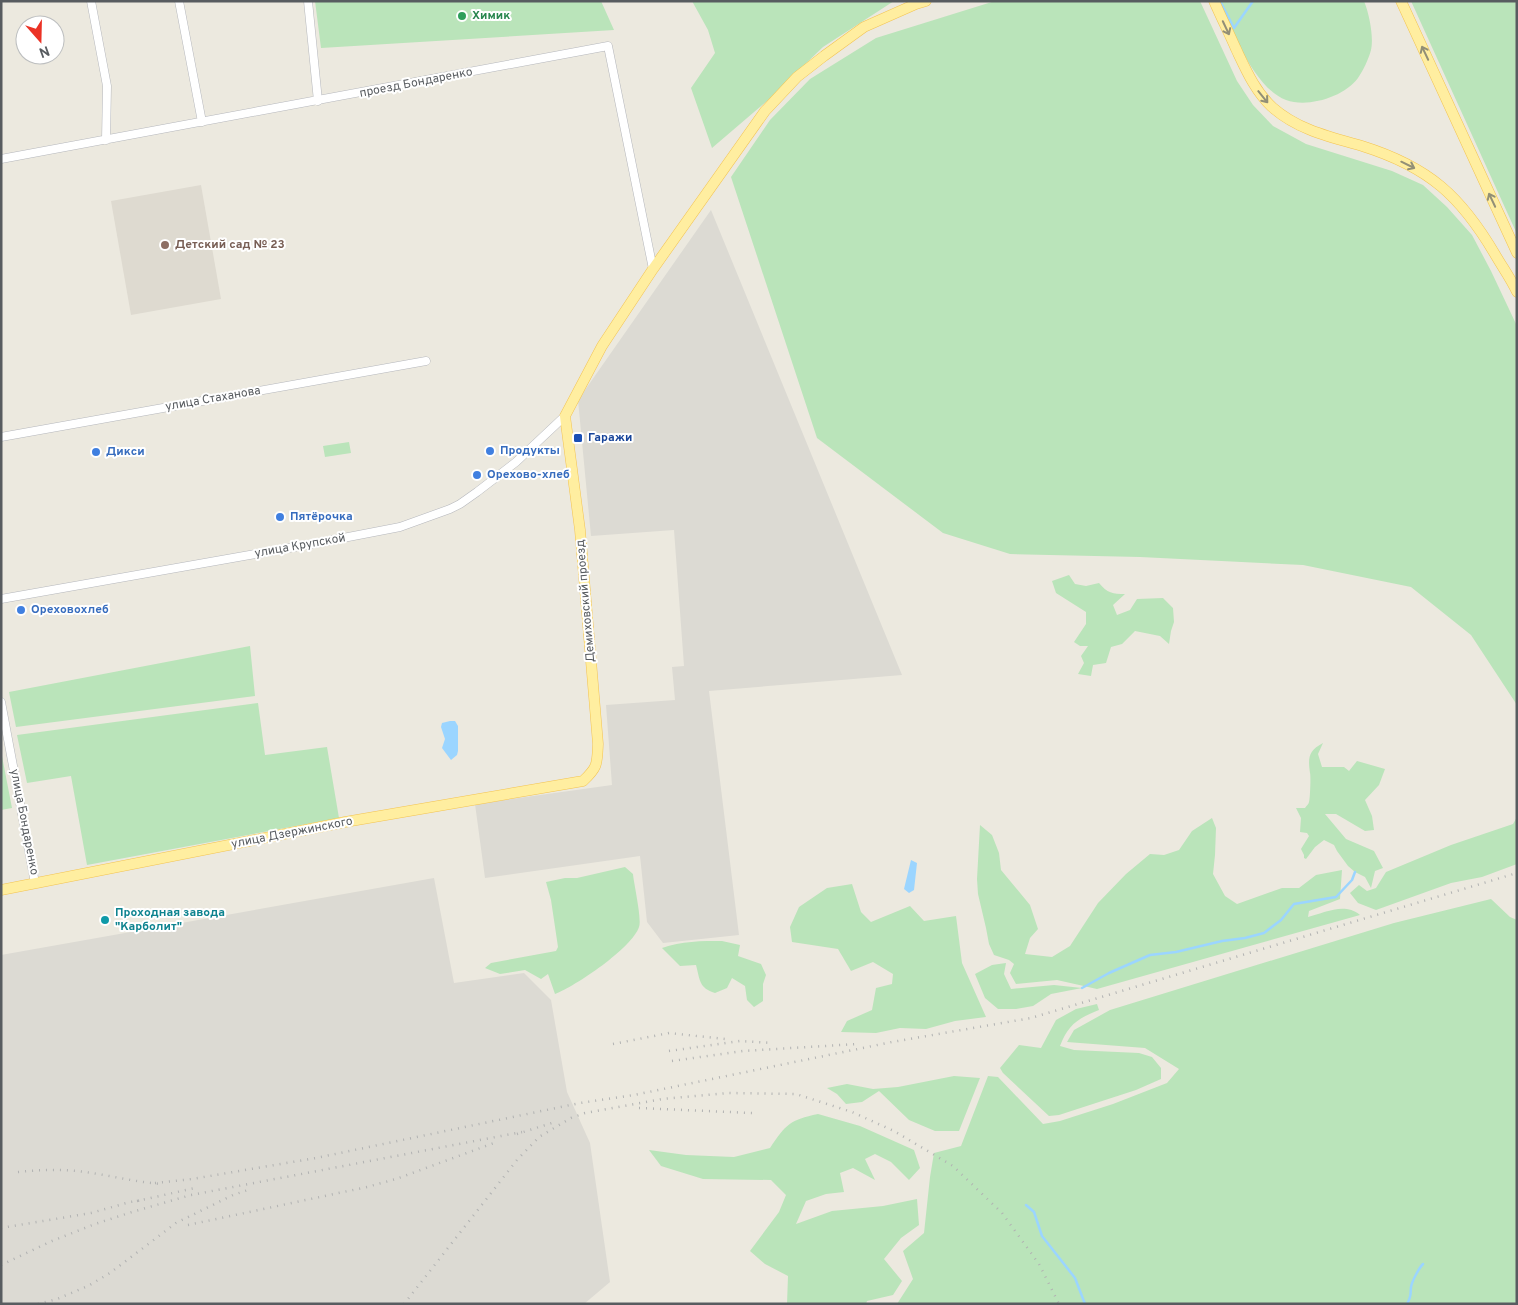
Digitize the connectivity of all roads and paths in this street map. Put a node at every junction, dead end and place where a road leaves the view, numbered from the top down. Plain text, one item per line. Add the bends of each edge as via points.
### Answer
1 (91, 1) edge
2 (179, 1) edge
3 (308, 1) edge
4 (926, 1) edge
5 (1214, 1) edge
6 (1401, 1) edge
7 (318, 101) junction
8 (202, 122) junction
9 (106, 140) junction
10 (1, 160) edge
11 (1517, 253) edge
12 (653, 268) junction
13 (1517, 292) edge
14 (426, 361) dead end
15 (565, 416) junction
16 (1, 437) edge
17 (1, 598) edge
18 (1, 702) edge
19 (583, 781) joint
20 (36, 883) junction
21 (1, 890) edge

1 - 9 street via 107,86
2 - 8 street
3 - 7 street
4 - 12 main road via 864,27 797,77 765,111
5 -> 13 main road via 1246,73 1274,109 1308,130 1412,166 1443,187 1479,228
11 -> 6 main road
7 - 8 street, проезд Бондаренко
7 - 12 street, проезд Бондаренко via 608,46
8 - 9 street, проезд Бондаренко
9 - 10 street, проезд Бондаренко
12 - 15 main road via 602,346
14 - 16 street, улица Стаханова
15 - 17 street, улица Крупской via 516,462 466,500 400,527
15 - 19 main road, Демиховский проезд via 580,530 598,744 594,771
18 - 20 street, улица Бондаренко
19 - 20 main road, улица Дзержинского via 345,822
20 - 21 main road, улица Дзержинского

